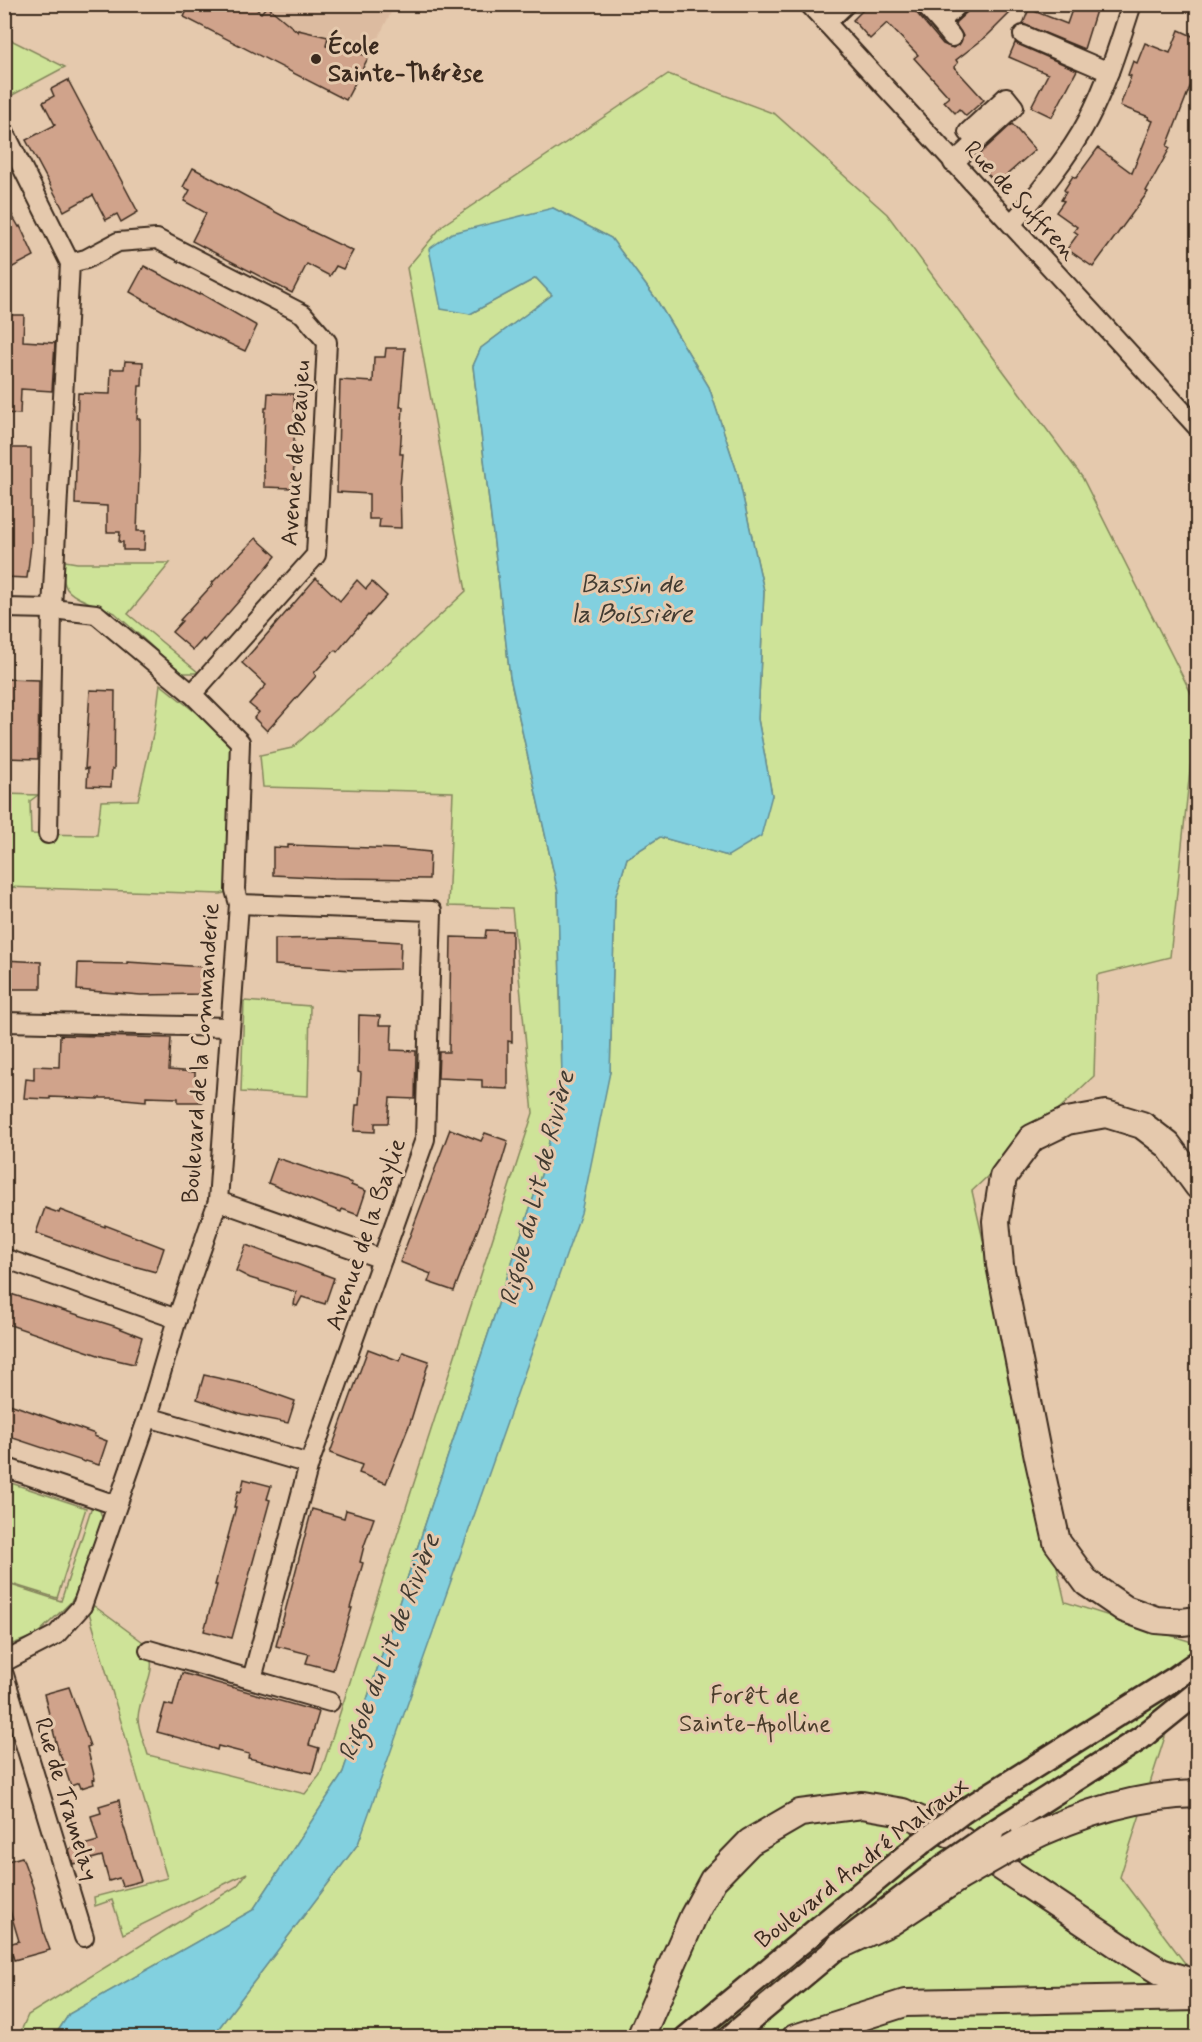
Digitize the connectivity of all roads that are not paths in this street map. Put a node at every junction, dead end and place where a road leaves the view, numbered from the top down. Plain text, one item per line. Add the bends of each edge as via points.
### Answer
1 (809, 4) edge
2 (846, 4) edge
3 (924, 4) edge
4 (959, 4) edge
5 (1132, 4) edge
6 (940, 22) junction
7 (826, 23) junction
8 (1023, 35) dead end
9 (952, 37) dead end
10 (1109, 72) junction
11 (4, 131) edge
12 (976, 142) dead end
13 (953, 163) junction
14 (1012, 223) junction
15 (70, 263) junction
16 (1197, 428) edge
17 (4, 608) edge
18 (52, 609) junction
19 (192, 694) junction
20 (48, 834) dead end
21 (238, 904) junction
22 (4, 1022) edge
23 (230, 1026) junction
24 (1197, 1186) edge
25 (219, 1201) junction
26 (4, 1258) edge
27 (382, 1259) junction
28 (177, 1318) junction
29 (148, 1417) junction
30 (309, 1464) junction
31 (4, 1467) edge
32 (116, 1505) junction
33 (1197, 1620) edge
34 (149, 1650) dead end
35 (4, 1662) edge
36 (1197, 1662) edge
37 (4, 1675) edge
38 (252, 1680) junction
39 (1197, 1692) edge
40 (330, 1702) dead end
41 (1197, 1794) edge
42 (951, 1872) junction
43 (84, 1937) dead end
44 (839, 1946) joint
45 (1197, 1984) edge
46 (1197, 1997) edge
47 (640, 2037) edge
48 (686, 2037) edge
49 (729, 2037) edge
50 (795, 2037) edge

1 - 7 street, Rue de Suffren
2 - 7 street
3 - 6 street
4 - 6 street
5 - 10 street
6 - 9 street
7 - 13 street, Rue de Suffren
8 - 10 street
10 - 14 street via 1087,121
11 - 15 street
12 - 13 street
13 - 14 street, Rue de Suffren
14 - 16 street, Rue de Suffren
15 - 18 street
15 - 19 street, Avenue de Beaujeu via 118,242 157,239 303,314 327,342 316,555
17 - 18 street, Boulevard de la Commanderie
18 - 19 street, Boulevard de la Commanderie via 96,614
18 - 20 street
19 - 21 street, Boulevard de la Commanderie via 240,742 235,890
21 - 23 street, Boulevard de la Commanderie
21 - 27 street, Avenue de la Baylie via 432,911 425,1139
22 - 23 street
23 - 25 street, Boulevard de la Commanderie
24 - 33 main road via 1168,1145 1142,1125 1106,1114 1067,1121 1032,1138 1003,1177 996,1221 1002,1276 1057,1542 1087,1583 1125,1609 1156,1620
25 - 27 street
25 - 28 street, Boulevard de la Commanderie
26 - 28 street
27 - 30 street, Avenue de la Baylie
28 - 29 street, Boulevard de la Commanderie
29 - 30 street
29 - 32 street, Boulevard de la Commanderie
30 - 38 street, Avenue de la Baylie
31 - 32 street
32 - 35 street, Boulevard de la Commanderie via 82,1606 56,1635
34 - 38 street
36 - 48 street, Boulevard André Malraux, bridge via 964,1811
37 - 43 street, Rue de Tramelay
38 - 40 street
39 - 42 street, bridge via 1141,1738 992,1833
41 - 42 main road, bridge via 1141,1800 1095,1811
42 - 44 main road via 891,1922
44 - 49 street
45 - 47 main road via 1161,1972 955,1836 903,1812 862,1805 800,1813 750,1842 713,1880
46 - 50 main road via 905,2003

